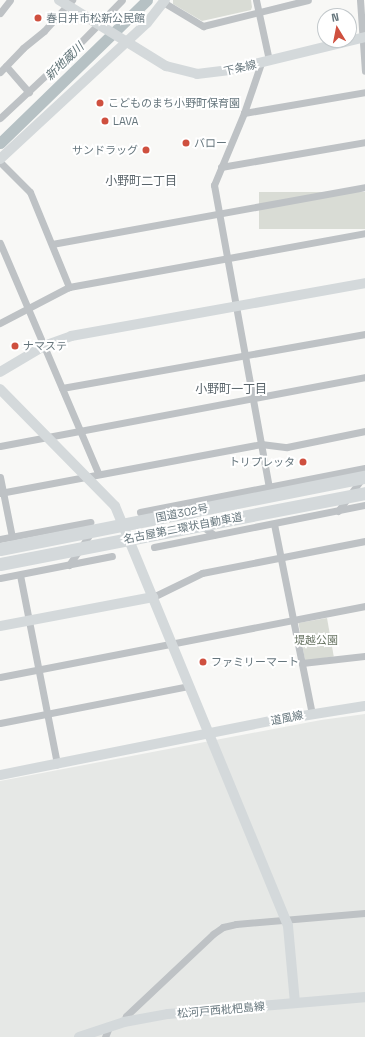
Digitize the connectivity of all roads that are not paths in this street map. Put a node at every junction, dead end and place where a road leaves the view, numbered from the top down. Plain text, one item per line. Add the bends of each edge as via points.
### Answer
1 (10, 0) edge
2 (122, 0) edge
3 (256, 0) edge
4 (308, 0) edge
5 (360, 0) edge
6 (164, 1) edge
7 (66, 2) edge
8 (259, 12) junction
9 (0, 13) edge
10 (102, 26) junction
11 (364, 37) edge
12 (124, 40) junction
13 (265, 62) junction
14 (6, 66) junction
15 (365, 71) edge
16 (0, 72) edge
17 (29, 92) junction
18 (365, 92) edge
19 (244, 114) junction
20 (0, 118) edge
21 (365, 142) edge
22 (0, 160) edge
23 (221, 167) junction
24 (365, 187) edge
25 (219, 214) junction
26 (365, 233) edge
27 (0, 243) edge
28 (52, 244) junction
29 (228, 258) junction
30 (365, 283) edge
31 (69, 287) junction
32 (237, 305) junction
33 (27, 307) junction
34 (0, 323) edge
35 (365, 334) edge
36 (44, 346) junction
37 (246, 356) junction
38 (0, 372) edge
39 (365, 377) edge
40 (62, 388) junction
41 (0, 389) edge
42 (253, 398) junction
43 (79, 430) junction
44 (365, 432) edge
45 (47, 437) junction
46 (261, 444) junction
47 (0, 446) edge
48 (98, 473) junction
49 (87, 475) junction
50 (0, 477) edge
51 (365, 477) edge
52 (330, 479) junction
53 (269, 487) junction
54 (2, 492) edge
55 (365, 493) edge
56 (365, 505) edge
57 (170, 506) junction
58 (338, 511) junction
59 (140, 512) dead end
60 (184, 513) junction
61 (161, 517) junction
62 (123, 524) junction
63 (274, 524) junction
64 (91, 527) junction
65 (52, 534) junction
66 (214, 535) junction
67 (12, 537) junction
68 (0, 539) edge
69 (365, 541) edge
70 (154, 547) dead end
71 (0, 549) edge
72 (0, 555) edge
73 (112, 556) dead end
74 (281, 558) junction
75 (0, 564) edge
76 (69, 565) junction
77 (20, 575) junction
78 (0, 578) edge
79 (153, 597) junction
80 (365, 606) edge
81 (293, 619) junction
82 (28, 620) junction
83 (0, 626) edge
84 (172, 643) junction
85 (365, 656) edge
86 (302, 663) junction
87 (38, 669) junction
88 (0, 676) edge
89 (189, 686) junction
90 (365, 706) edge
91 (47, 713) junction
92 (312, 714) junction
93 (0, 723) edge
94 (210, 734) junction
95 (57, 764) junction
96 (0, 775) edge
97 (365, 913) edge
98 (285, 919) junction
99 (365, 997) edge
100 (295, 1003) junction
101 (124, 1022) junction
102 (107, 1032) edge
103 (79, 1037) edge

1 - 9 street
2 - 10 street
3 - 8 street
4 - 8 street
5 - 11 street
6 - 8 street via 203,26
6 - 12 street
7 - 10 street
7 - 14 street via 44,31
8 - 13 street
10 - 12 street, 下条線
10 - 17 street
11 - 13 street, 下条線
11 - 15 street
12 - 13 street, 下条線 via 166,66 197,74
12 - 22 street
13 - 19 street
14 - 16 street
14 - 17 street
17 - 20 street
18 - 19 street
19 - 23 street
21 - 23 street
22 - 28 street via 30,192
23 - 25 street via 214,185
24 - 25 street
25 - 28 street
25 - 29 street
26 - 29 street
27 - 33 street
28 - 31 street
29 - 31 street
29 - 32 street
30 - 32 street
31 - 33 street
32 - 36 street via 71,336
32 - 37 street
33 - 34 street
33 - 36 street
35 - 37 street
36 - 38 street
36 - 40 street
37 - 40 street
37 - 42 street
39 - 42 street
40 - 43 street
41 - 45 street
42 - 43 street
42 - 46 street
43 - 45 street
43 - 48 street
44 - 46 street via 287,446
45 - 47 street
45 - 49 street
46 - 48 street
46 - 53 street
48 - 49 street
49 - 54 street
49 - 62 street via 112,502
50 - 54 street
51 - 52 highway, 国道302号
51 - 58 street
51 - 72 highway, 名古屋第二環状自動車道
52 - 53 street
52 - 60 highway, 国道302号
53 - 57 street
54 - 67 street
55 - 75 highway, 名古屋第二環状自動車道
56 - 58 street
57 - 59 street
57 - 61 street
58 - 63 street
60 - 61 highway, 国道302号
60 - 66 street
61 - 62 highway, 国道302号
62 - 64 highway, 国道302号
62 - 79 street
63 - 66 street
63 - 74 street
64 - 65 highway, 国道302号
64 - 76 street
65 - 67 street
65 - 71 highway, 国道302号
66 - 70 street
67 - 68 street
69 - 74 street
73 - 76 street
74 - 79 street via 202,573
74 - 81 street
76 - 77 street
77 - 78 street
77 - 82 street
79 - 82 street
79 - 84 street
80 - 81 street
81 - 84 street
81 - 86 street
82 - 83 street
82 - 87 street
84 - 87 street
84 - 89 street
85 - 86 street
86 - 92 street
87 - 88 street
87 - 91 street
89 - 91 street
89 - 94 street
90 - 92 street, 道風線
91 - 93 street
91 - 95 street
92 - 94 street, 道風線
94 - 95 street, 道風線
94 - 98 street
95 - 96 street, 道風線
97 - 98 street
98 - 100 street
98 - 101 street via 236,924 213,934 126,1016
99 - 100 street, 松河戸西枇杷島線
100 - 101 street, 松河戸西枇杷島線 via 203,1010
101 - 102 street, 松河戸西枇杷島線
102 - 103 street, 松河戸西枇杷島線

